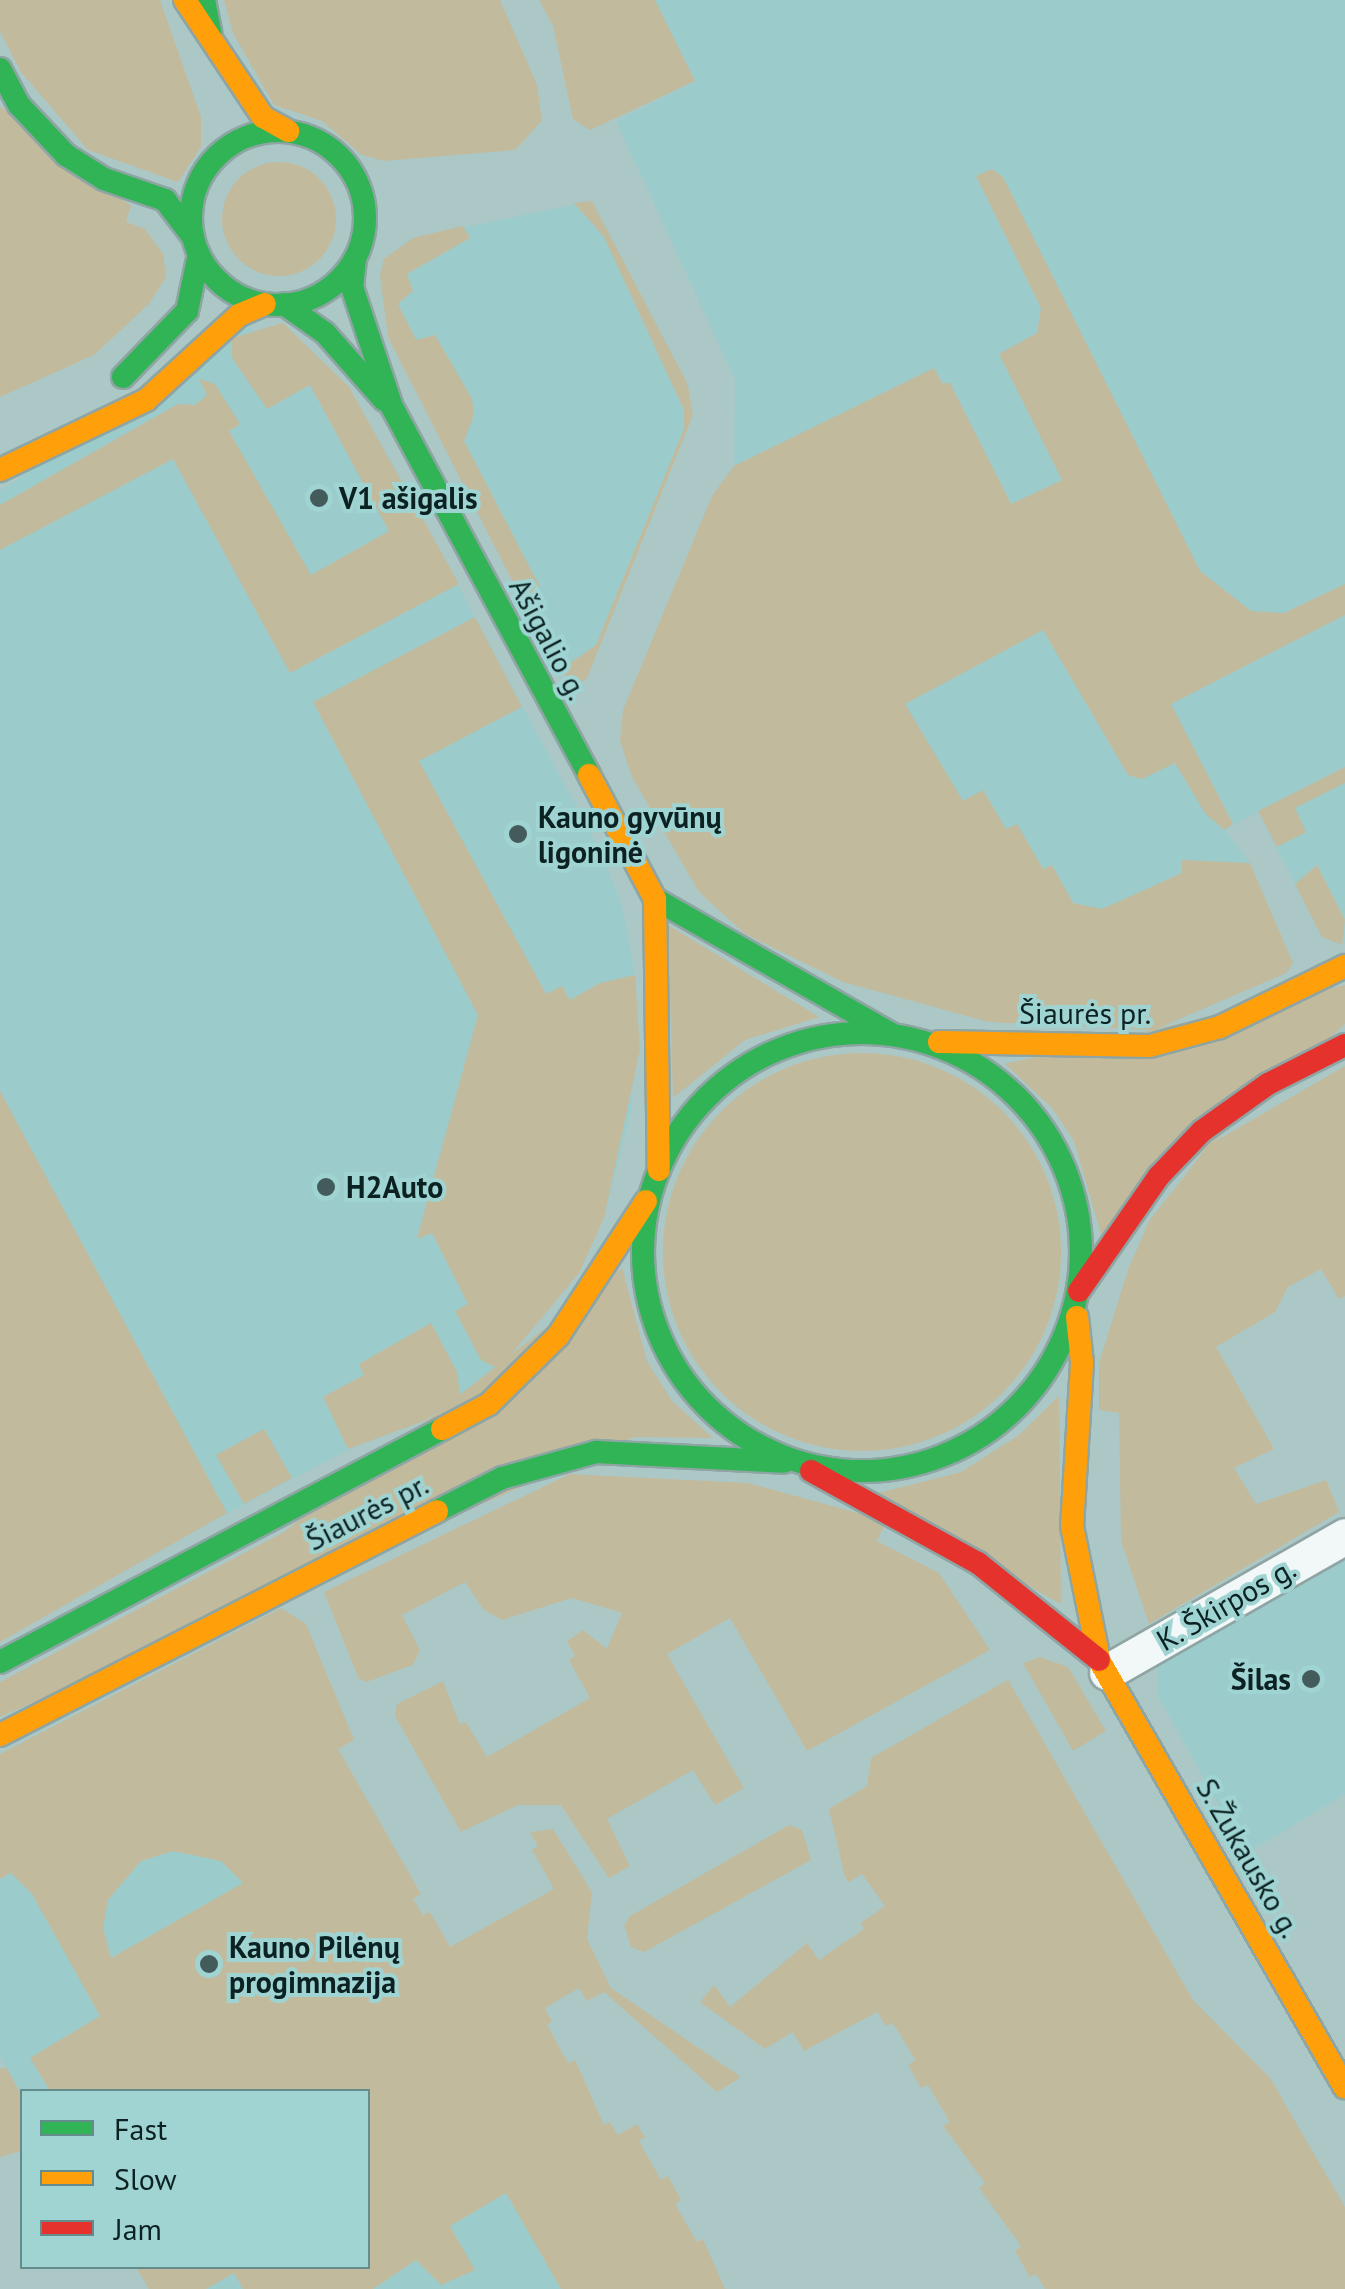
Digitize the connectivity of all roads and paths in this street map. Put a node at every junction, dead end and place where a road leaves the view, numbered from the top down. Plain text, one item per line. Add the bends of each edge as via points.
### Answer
1 (183, 0) edge
2 (204, 0) edge
3 (210, 32) junction
4 (0, 69) edge
5 (203, 71) dead end
6 (214, 120) dead end
7 (288, 131) junction
8 (209, 165) junction
9 (196, 246) junction
10 (355, 259) junction
11 (275, 304) junction
12 (392, 407) junction
13 (49, 443) junction
14 (0, 470) edge
15 (655, 900) junction
16 (1345, 966) edge
17 (894, 1035) junction
18 (929, 1042) junction
19 (1345, 1044) edge
20 (660, 1170) junction
21 (651, 1192) junction
22 (1078, 1299) junction
23 (794, 1463) junction
24 (1345, 1536) edge
25 (0, 1662) edge
26 (1103, 1666) junction
27 (0, 1735) edge
28 (1345, 2087) edge

1 - 3 main road
1 - 5 main road
2 - 3 main road
3 - 7 main road via 263,117
4 - 9 main road via 19,104 66,155 104,179 165,200
6 - 8 main road
7 - 8 main road via 244,138
7 - 10 main road via 337,153 359,185 365,224
8 - 9 main road via 192,210
9 - 11 main road via 227,288
9 - 13 main road via 198,282 178,323
10 - 11 main road via 325,291
10 - 12 main road, Ašigalio g. via 358,312
11 - 12 main road, Ašigalio g. via 326,332 353,372
11 - 13 main road via 240,315 146,400
12 - 15 main road, Ašigalio g.
13 - 14 main road
15 - 17 main road
15 - 20 main road, Ašigalio g.
16 - 18 main road, Šiaurės pr. via 1220,1027 1150,1046
17 - 18 main road
17 - 20 main road via 812,1039 736,1073 704,1100
18 - 22 main road, S. Žukausko g. via 993,1076 1048,1136 1078,1211
19 - 22 main road via 1268,1084 1202,1131 1159,1176
20 - 21 main road
21 - 23 main road, S. Žukausko g. via 644,1266 660,1337 700,1399 727,1424
21 - 25 main road, Šiaurės pr. via 558,1336 488,1404
22 - 23 main road, Šiaurės pr. via 1060,1352 1033,1390 999,1424 954,1452 907,1467 853,1472
22 - 26 main road, S. Žukausko g. via 1082,1363 1072,1526
23 - 26 main road, S. Žukausko g. via 978,1563
23 - 27 main road, Šiaurės pr. via 625,1451 554,1461 502,1478
24 - 26 street, K. Škirpos g.
26 - 28 main road, S. Žukausko g.

